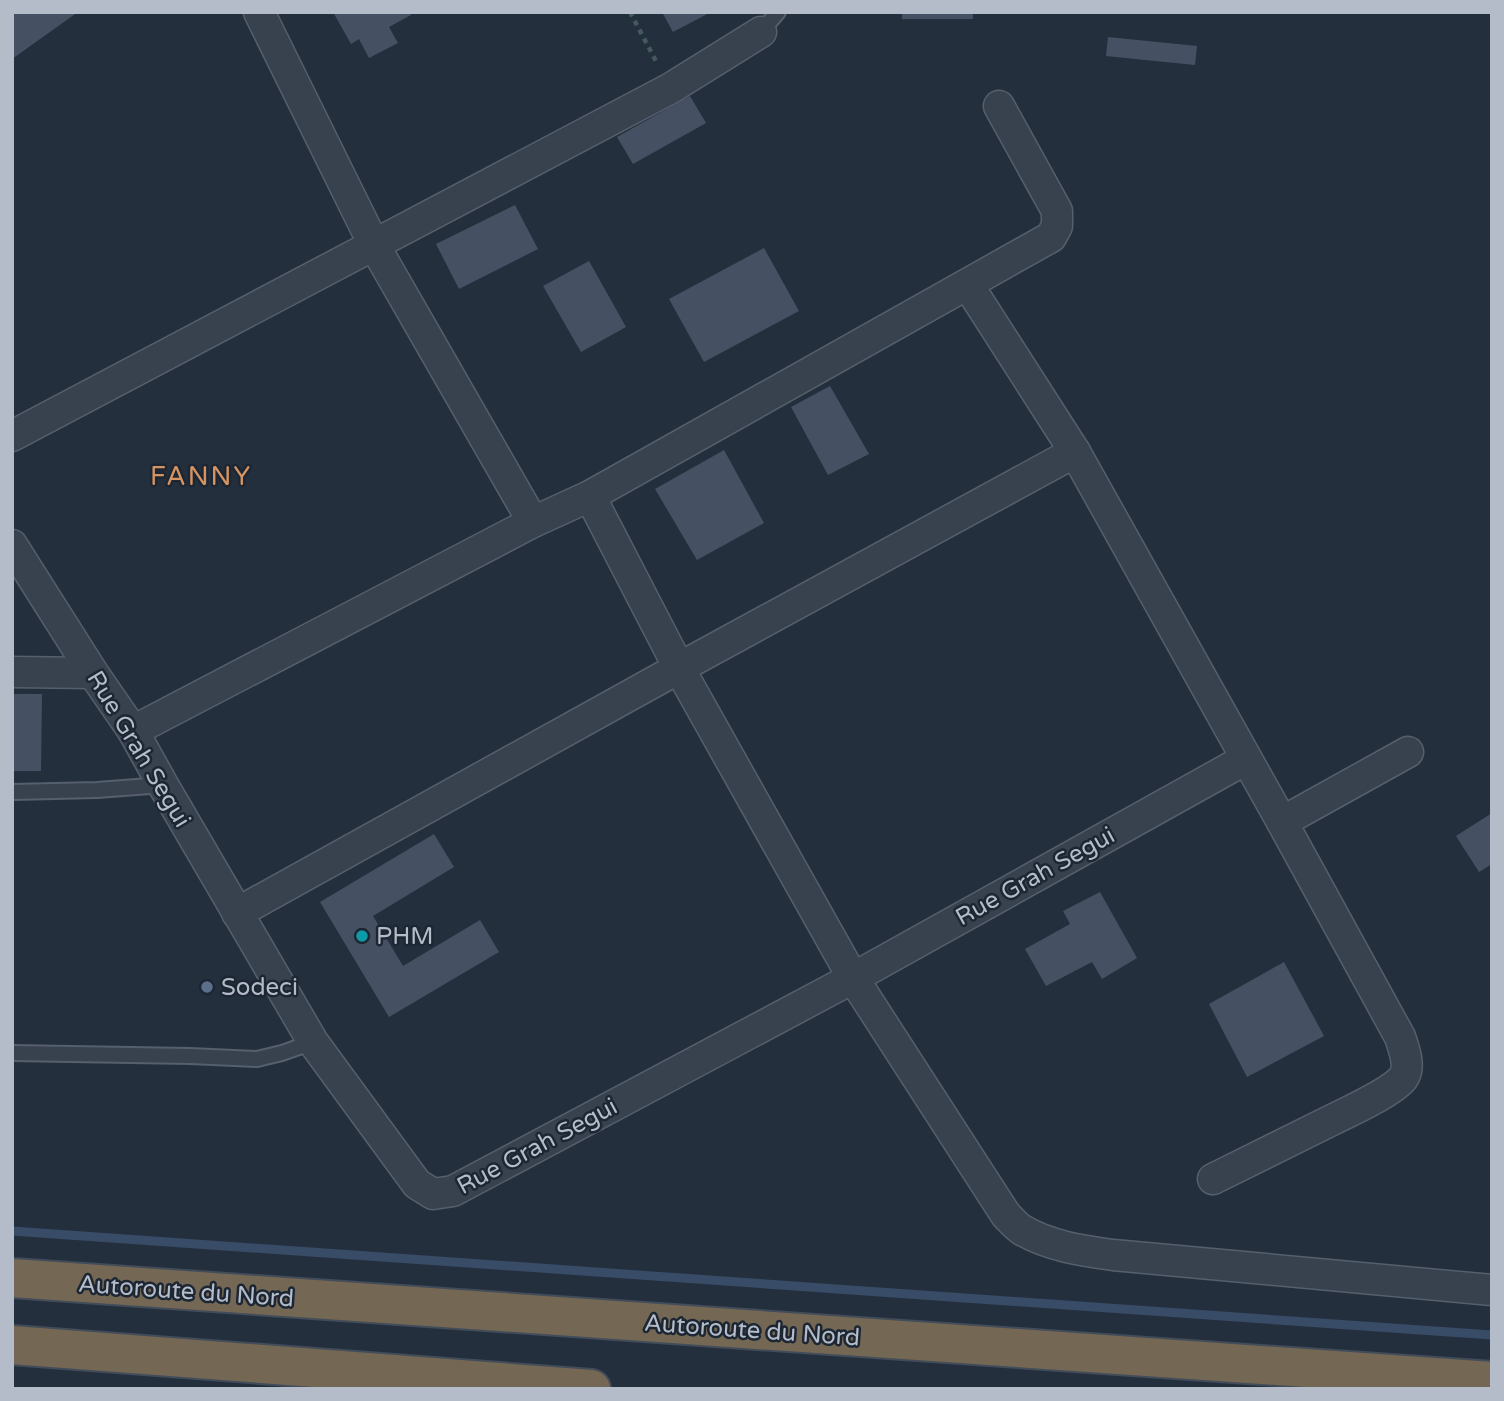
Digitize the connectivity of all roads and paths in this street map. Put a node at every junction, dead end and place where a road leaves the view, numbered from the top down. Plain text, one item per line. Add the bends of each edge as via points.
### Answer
1 (259, 12) edge
2 (630, 12) edge
3 (770, 22) edge
4 (671, 88) junction
5 (999, 106) dead end
6 (374, 246) junction
7 (968, 285) junction
8 (12, 436) edge
9 (1075, 452) junction
10 (590, 496) junction
11 (533, 523) junction
12 (12, 545) edge
13 (679, 668) junction
14 (12, 672) edge
15 (93, 673) junction
16 (132, 731) junction
17 (1408, 752) dead end
18 (1246, 759) junction
19 (163, 785) junction
20 (12, 792) edge
21 (1282, 822) junction
22 (237, 914) junction
23 (853, 978) junction
24 (313, 1042) junction
25 (12, 1053) edge
26 (1213, 1179) dead end
27 (12, 1278) edge
28 (1492, 1290) edge
29 (13, 1345) edge
30 (1492, 1381) edge
31 (591, 1389) edge

1 - 6 street
2 - 4 path
3 - 4 street
4 - 6 street
5 - 7 street via 1057,211 1057,226 1051,237
6 - 8 street
6 - 11 street
7 - 9 street
7 - 10 street
9 - 13 street
9 - 18 street
10 - 11 street
10 - 13 street
11 - 16 street
12 - 15 street, Rue Grah Segui
13 - 22 street
13 - 23 street
14 - 15 street
15 - 16 street, Rue Grah Segui
16 - 19 street, Rue Grah Segui
17 - 21 street
18 - 21 street
18 - 23 street, Rue Grah Segui
19 - 20 lane
19 - 22 street, Rue Grah Segui
21 - 26 street via 1400,1037 1406,1068 1397,1084 1368,1102
22 - 24 street, Rue Grah Segui
23 - 24 street, Rue Grah Segui via 453,1191 433,1194 416,1184
23 - 28 street via 1006,1215 1039,1238 1075,1250 1113,1255
24 - 25 lane via 257,1059
27 - 30 highway, Autoroute du Nord
29 - 31 highway

